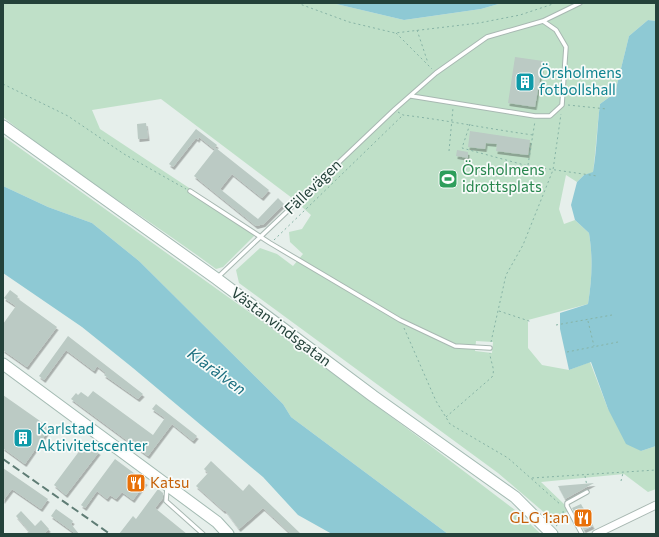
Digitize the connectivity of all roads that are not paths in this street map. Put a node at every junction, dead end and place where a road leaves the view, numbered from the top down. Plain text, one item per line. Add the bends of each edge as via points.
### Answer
1 (580, 3) edge
2 (543, 21) junction
3 (411, 96) junction
4 (3, 126) edge
5 (190, 191) road end
6 (261, 236) junction
7 (217, 279) junction
8 (490, 348) road end
9 (3, 364) edge
10 (167, 485) junction
11 (587, 492) road end
12 (656, 504) edge
13 (551, 532) edge
14 (203, 534) edge
15 (228, 534) edge
16 (582, 534) edge
17 (596, 534) edge

1 - 2 lane, Fällevägen
2 - 3 lane, Fällevägen via 487,37 436,73
2 - 3 lane via 556,30 566,47 562,105 550,116 535,116
3 - 6 lane, Fällevägen
4 - 7 street, Västanvindsgatan
5 - 6 lane
6 - 7 lane, Fällevägen
6 - 8 lane via 400,320 455,346
7 - 13 street, Västanvindsgatan via 515,497
9 - 10 street
10 - 14 lane via 166,501
10 - 15 street via 217,522
11 - 16 lane via 567,503
12 - 17 street

